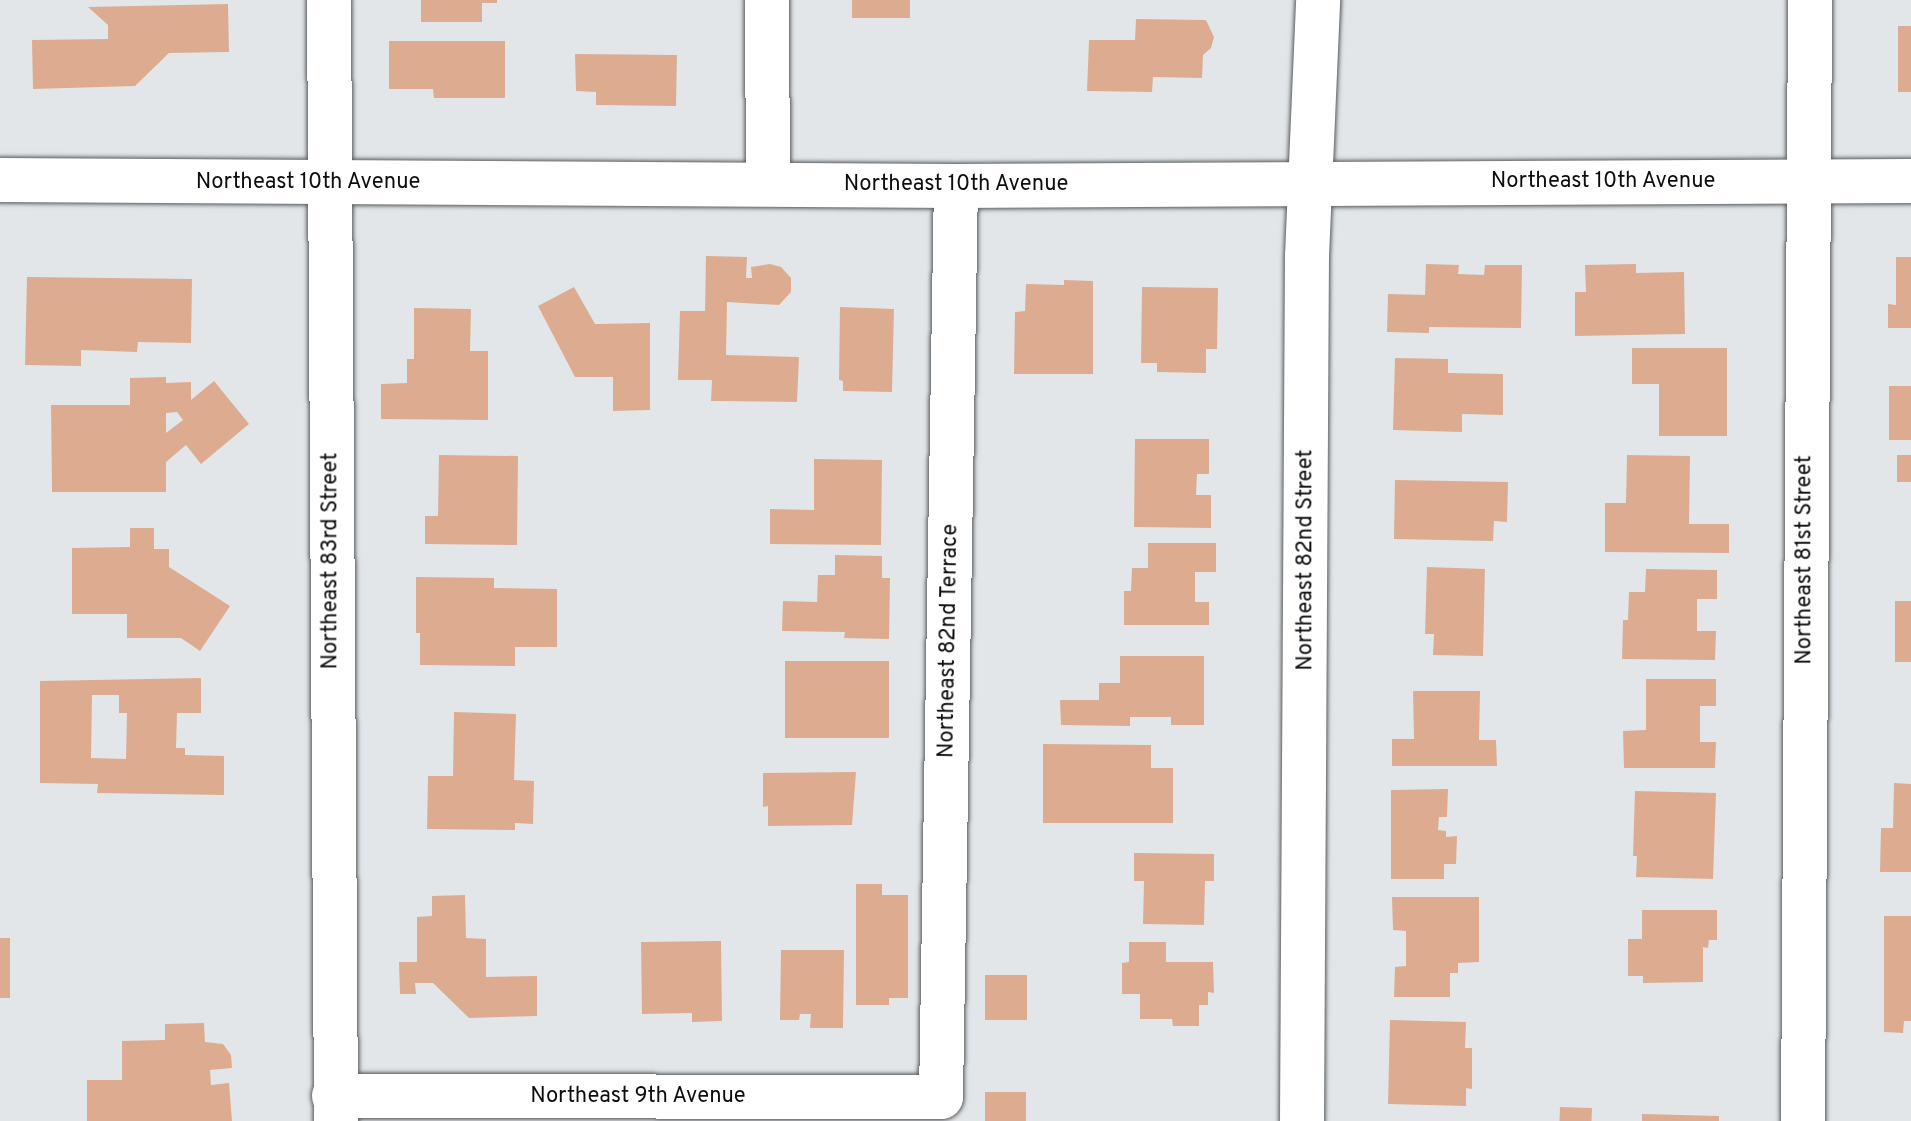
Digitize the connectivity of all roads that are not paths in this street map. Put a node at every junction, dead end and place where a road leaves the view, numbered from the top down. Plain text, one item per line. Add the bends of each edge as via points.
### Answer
1 (329, 0) edge
2 (767, 0) edge
3 (1318, 0) edge
4 (1810, 0) edge
5 (0, 180) edge
6 (1807, 181) junction
7 (1911, 181) edge
8 (329, 183) junction
9 (768, 184) junction
10 (1311, 185) junction
11 (956, 186) junction
12 (941, 1097) joint
13 (335, 1109) edge
14 (1302, 1121) edge
15 (1803, 1121) edge

1 - 8 street, Northeast 83rd Street
2 - 9 street
3 - 10 street, Northeast 82nd Street
4 - 6 street, Northeast 81st Street
5 - 8 street, Northeast 10th Avenue
6 - 7 street, Northeast 10th Avenue
6 - 10 street, Northeast 10th Avenue
6 - 15 street, Northeast 81st Street
8 - 9 street, Northeast 10th Avenue
8 - 13 street, Northeast 83rd Street
9 - 11 street, Northeast 10th Avenue
10 - 11 street, Northeast 10th Avenue
10 - 14 street, Northeast 82nd Street
11 - 12 street, Northeast 82nd Terrace
12 - 13 street, Northeast 9th Avenue

